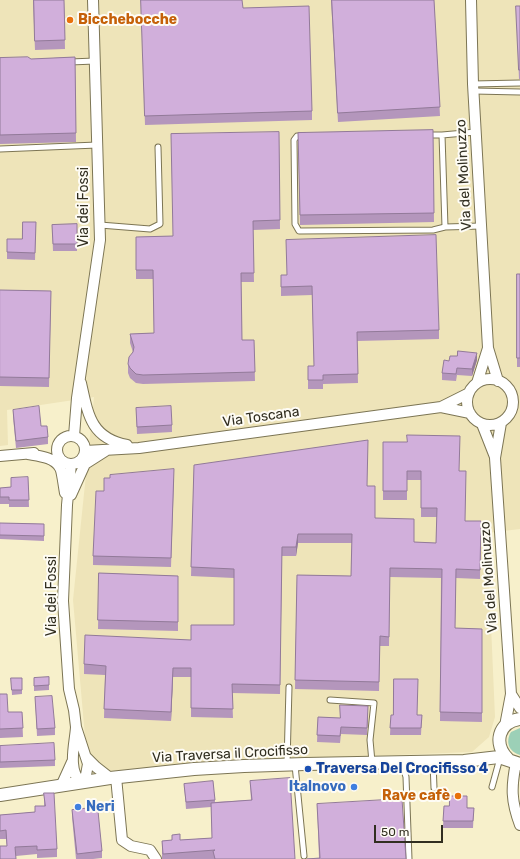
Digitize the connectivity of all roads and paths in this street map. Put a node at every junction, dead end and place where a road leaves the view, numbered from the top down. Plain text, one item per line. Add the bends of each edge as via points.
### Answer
1 (93, 0) edge
2 (471, 0) edge
3 (95, 61) junction
4 (63, 63) edge
5 (520, 83) edge
6 (473, 88) junction
7 (520, 92) edge
8 (476, 132) junction
9 (419, 135) edge
10 (442, 135) junction
11 (312, 136) edge
12 (97, 145) junction
13 (158, 147) dead end
14 (0, 148) edge
15 (100, 226) junction
16 (481, 226) junction
17 (445, 227) junction
18 (488, 348) junction
19 (80, 380) junction
20 (498, 381) junction
21 (478, 383) junction
22 (469, 393) junction
23 (516, 394) edge
24 (441, 407) junction
25 (516, 410) edge
26 (470, 413) junction
27 (501, 423) junction
28 (482, 424) junction
29 (74, 436) junction
30 (139, 448) junction
31 (56, 450) junction
32 (107, 450) junction
33 (85, 451) junction
34 (28, 454) junction
35 (0, 456) edge
36 (495, 458) junction
37 (71, 464) junction
38 (67, 505) junction
39 (289, 687) dead end
40 (513, 694) junction
41 (330, 700) dead end
42 (520, 708) edge
43 (520, 719) edge
44 (505, 726) junction
45 (76, 727) junction
46 (86, 756) junction
47 (509, 758) edge
48 (73, 760) junction
49 (433, 761) junction
50 (402, 762) junction
51 (372, 763) junction
52 (291, 764) junction
53 (113, 777) junction
54 (81, 783) junction
55 (62, 784) junction
56 (492, 787) dead end
57 (434, 788) dead end
58 (0, 795) edge
59 (520, 825) edge
60 (304, 856) dead end
61 (156, 859) edge
62 (409, 859) edge

1 - 3 street, Via dei Fossi
2 - 6 street, Via del Molinuzzo
3 - 4 lane
3 - 12 street, Via dei Fossi
5 - 6 lane
6 - 7 lane
6 - 8 street, Via del Molinuzzo
8 - 10 lane
8 - 16 street, Via del Molinuzzo
9 - 10 lane
10 - 17 lane
11 - 17 lane via 297,136 294,140 295,224 299,231 433,230
12 - 14 lane
12 - 15 street, Via dei Fossi
13 - 15 lane via 160,224 150,229
15 - 19 street, Via dei Fossi
16 - 17 lane
16 - 18 street, Via del Molinuzzo
18 - 20 street, Via del Molinuzzo
18 - 21 street, Via del Molinuzzo
19 - 29 street, Via dei Fossi
19 - 30 street via 92,422 102,434 115,443
20 - 21 street via 491,379
20 - 23 street
21 - 22 street
22 - 24 street, Via Toscana
22 - 26 street
23 - 25 street via 513,399
24 - 26 street, Via Toscana
24 - 30 street, Via Toscana
25 - 27 street
26 - 28 street
27 - 28 street via 488,426
27 - 36 street, Via del Molinuzzo
28 - 36 street, Via del Molinuzzo
29 - 31 street via 62,439
29 - 33 street via 81,440
30 - 32 street, Via Toscana
31 - 34 street
31 - 37 street via 59,458 66,464
32 - 33 street, Via Toscana
32 - 38 street via 85,464
33 - 37 street via 79,462
34 - 35 street
34 - 38 street via 52,460 60,468
36 - 40 street, Via del Molinuzzo
37 - 38 street, Via dei Fossi
38 - 45 street, Via dei Fossi via 63,601 69,689
39 - 52 lane
40 - 42 street, Via del Molinuzzo
40 - 44 street, Via del Molinuzzo
41 - 51 lane via 374,703 370,740
43 - 44 street
44 - 47 street via 499,741
45 - 46 street, Via dei Fossi
45 - 48 street, Via dei Fossi
46 - 53 street, Via dei Fossi via 96,767
46 - 54 street, Via dei Fossi via 88,770
47 - 49 street, Via Traversa il Crocifisso
47 - 56 lane
47 - 59 street via 515,812
48 - 54 street, Via dei Fossi via 75,774
48 - 55 street, Via dei Fossi
49 - 50 street, Via Traversa il Crocifisso
49 - 57 lane
50 - 51 street, Via Traversa il Crocifisso
50 - 62 lane via 406,777
51 - 52 street, Via Traversa il Crocifisso
52 - 53 street, Via Traversa il Crocifisso via 194,769
52 - 60 lane
53 - 54 street, Via Traversa il Crocifisso
53 - 61 street via 122,840 131,846 150,850
54 - 55 street, Via Traversa il Crocifisso
55 - 58 street, Via Traversa il Crocifisso

